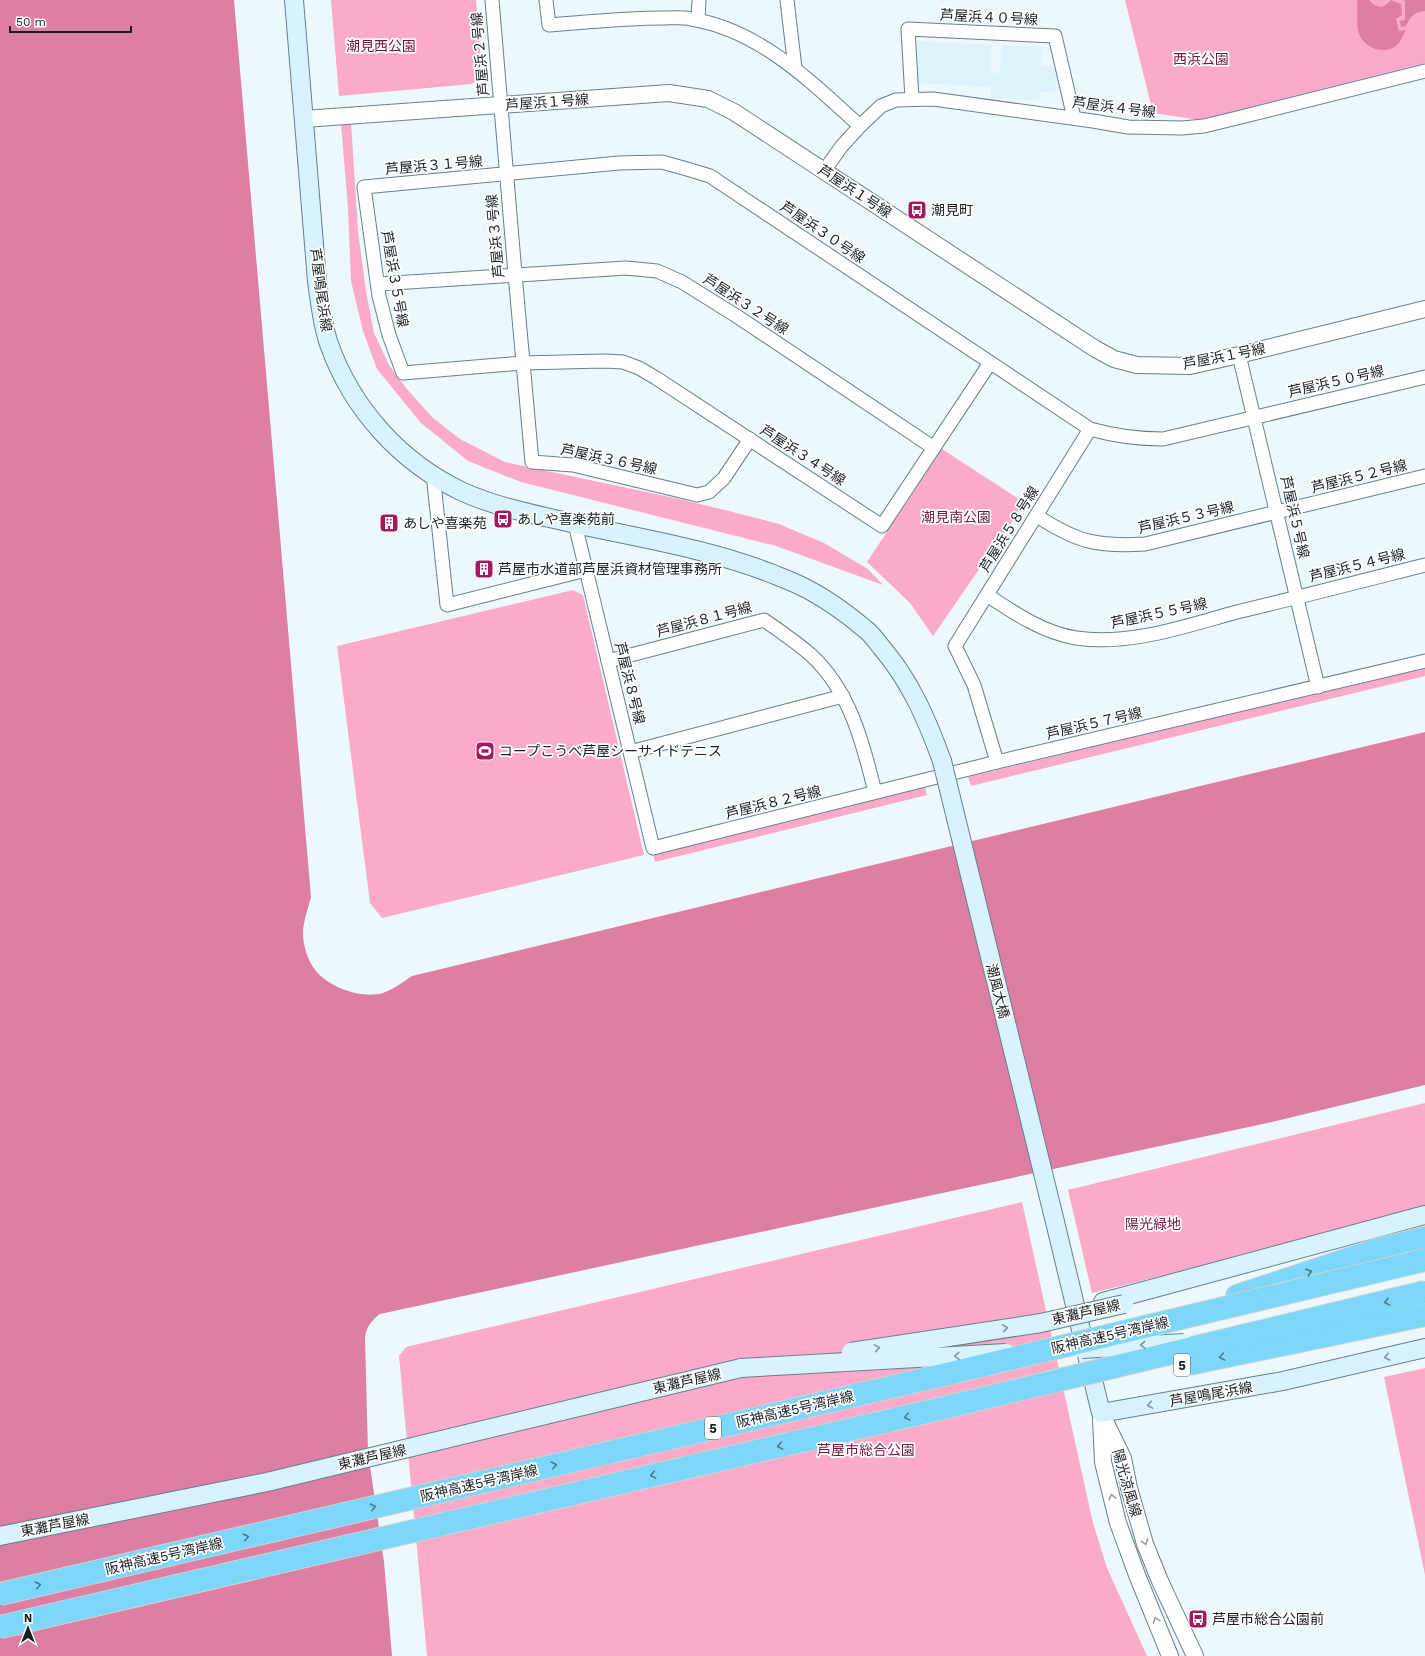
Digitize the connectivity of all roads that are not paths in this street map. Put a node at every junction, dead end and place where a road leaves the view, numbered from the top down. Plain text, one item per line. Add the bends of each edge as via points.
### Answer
1 (294, 0) edge
2 (492, 0) edge
3 (546, 0) edge
4 (699, 0) edge
5 (787, 0) edge
6 (698, 20) junction
7 (795, 68) junction
8 (1425, 70) edge
9 (912, 99) junction
10 (501, 106) junction
11 (1074, 118) junction
12 (304, 119) junction
13 (860, 126) junction
14 (824, 171) junction
15 (506, 174) junction
16 (364, 187) joint
17 (514, 274) junction
18 (378, 284) junction
19 (1425, 309) edge
20 (1239, 355) junction
21 (523, 363) junction
22 (990, 363) junction
23 (1425, 377) edge
24 (1255, 417) junction
25 (1090, 430) junction
26 (750, 439) junction
27 (934, 448) junction
28 (433, 474) junction
29 (1425, 476) edge
30 (1277, 512) junction
31 (1037, 516) junction
32 (575, 524) junction
33 (1425, 565) edge
34 (586, 570) junction
35 (987, 595) junction
36 (1298, 597) junction
37 (608, 661) junction
38 (1425, 661) edge
39 (1318, 687) junction
40 (843, 696) junction
41 (630, 752) junction
42 (942, 761) joint
43 (997, 762) junction
44 (875, 792) junction
45 (1425, 1215) edge
46 (1425, 1225) edge
47 (1425, 1238) edge
48 (1425, 1260) edge
49 (1425, 1292) edge
50 (1075, 1309) junction
51 (1425, 1314) edge
52 (1425, 1326) edge
53 (1139, 1328) junction
54 (1425, 1348) edge
55 (742, 1368) junction
56 (939, 1409) junction
57 (1101, 1413) junction
58 (0, 1536) edge
59 (0, 1594) edge
60 (0, 1627) edge
61 (1170, 1656) edge
62 (1195, 1656) edge

1 - 12 main road, 芦屋鳴尾浜線
2 - 10 street, 芦屋浜２号線
3 - 6 street via 549,25 645,18
4 - 6 street
5 - 7 street
6 - 7 street via 723,27 758,44
7 - 13 street
8 - 11 street, 芦屋浜４号線 via 1204,126 1128,127
9 - 11 street, 芦屋浜４号線 via 932,99
9 - 11 street, 芦屋浜４０号線 via 908,29 1055,36
9 - 13 street, 芦屋浜４号線 via 896,100 881,106
10 - 12 street, 芦屋浜１号線
10 - 14 street, 芦屋浜１号線 via 669,93 690,95 708,99 734,112
10 - 15 street, 芦屋浜３号線
12 - 28 main road, 芦屋鳴尾浜線 via 317,281 328,342 356,401 373,423 403,452
13 - 14 street, 芦屋浜４号線
14 - 20 street, 芦屋浜１号線 via 1114,359 1137,365 1190,366
15 - 16 street, 芦屋浜３１号線
15 - 17 street, 芦屋浜３号線
15 - 22 street, 芦屋浜３０号線 via 619,163 662,162 710,176
16 - 18 street, 芦屋浜３５号線
17 - 18 street, 芦屋浜３２号線
17 - 21 street, 芦屋浜３号線
17 - 27 street, 芦屋浜３２号線 via 626,268 657,271 670,276 738,317
18 - 21 street, 芦屋浜３５号線 via 389,335 403,373
19 - 20 street, 芦屋浜１号線
20 - 24 street, 芦屋浜５号線
21 - 26 street, 芦屋浜３４号線 via 623,362 656,378
21 - 26 street, 芦屋浜３６号線 via 532,462 573,465 697,495 709,492 724,478
22 - 25 street, 芦屋浜３０号線
22 - 27 street, 芦屋浜３４号線
23 - 24 street, 芦屋浜５０号線
24 - 25 street, 芦屋浜５０号線 via 1163,439 1119,437
24 - 30 street, 芦屋浜５号線
25 - 31 street, 芦屋浜５８号線
26 - 27 street, 芦屋浜３４号線 via 882,526
28 - 32 main road, 芦屋鳴尾浜線 via 463,492 481,499
28 - 34 street via 447,605
29 - 30 street, 芦屋浜５２号線
30 - 31 street, 芦屋浜５３号線 via 1145,544 1120,546 1099,544 1074,537
30 - 36 street, 芦屋浜５号線
31 - 35 street, 芦屋浜５８号線
32 - 34 street, 芦屋浜８号線
32 - 42 main road, 芦屋鳴尾浜線 via 706,553 750,566 800,585 832,604 867,630 896,664 917,699
33 - 36 street, 芦屋浜５４号線
34 - 37 street, 芦屋浜８号線
35 - 36 street, 芦屋浜５５号線 via 1012,612 1045,628 1075,638 1113,640 1161,632
35 - 43 street, 芦屋浜５８号線 via 955,646 974,685
36 - 39 street, 芦屋浜５号線
37 - 40 street, 芦屋浜８１号線 via 764,620 811,656
37 - 41 street, 芦屋浜８号線
38 - 39 street, 芦屋浜５７号線
39 - 43 street, 芦屋浜５７号線
40 - 41 street
40 - 44 street, 芦屋浜８１号線 via 860,736
41 - 44 street, 芦屋浜８２号線 via 653,848
42 - 50 main road, 潮風大橋, bridge
43 - 44 street, 芦屋浜８２号線
45 - 50 main road
55 -> 46 main road, 東灘芦屋線, bridge via 1041,1323 1124,1304
53 -> 47 highway, 5, bridge via 1376,1250
48 - 53 highway, 阪神高速5号湾岸線 / 5, bridge
49 -> 56 highway, 5, bridge
50 - 57 main road
51 -> 56 highway, 5, bridge via 1049,1393
52 -> 55 main road, 東灘芦屋線, bridge via 1227,1341
59 -> 53 highway, 阪神高速5号湾岸線 / 5, bridge
54 -> 57 main road, 芦屋鳴尾浜線 via 1282,1381
55 - 58 main road, 東灘芦屋線 via 267,1482
56 -> 60 highway, 5, bridge
61 -> 57 street, 陽光涼風線 via 1118,1523 1103,1462
57 -> 62 street, 陽光涼風線 via 1123,1458 1145,1544

